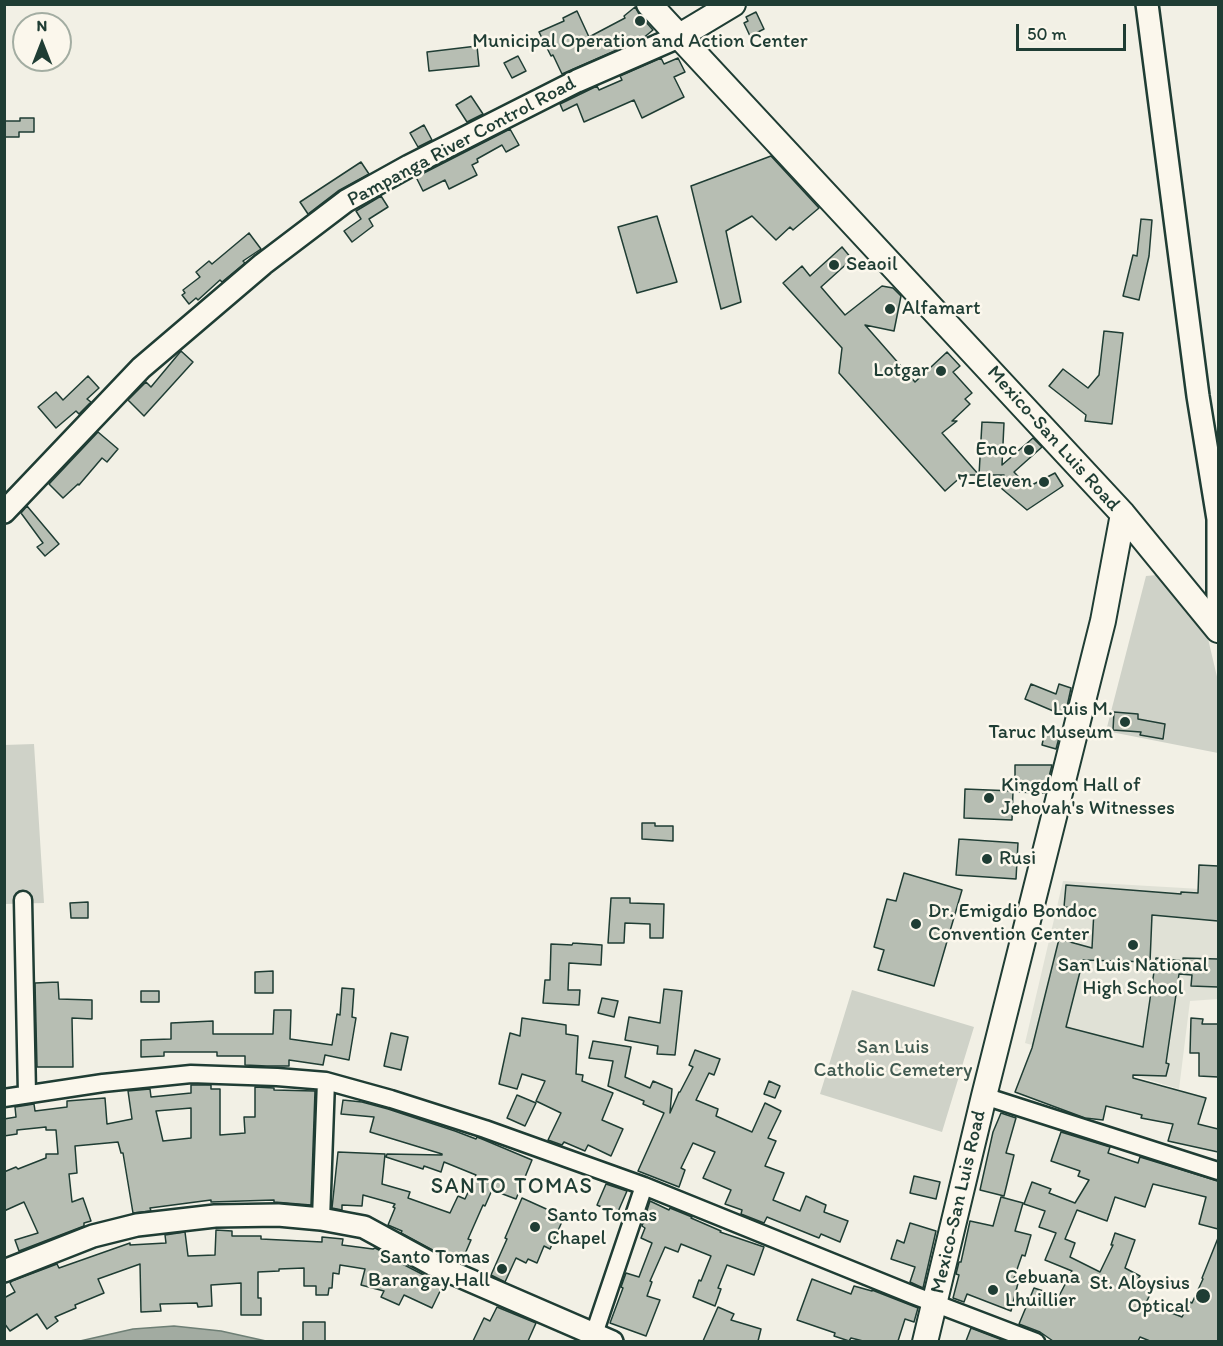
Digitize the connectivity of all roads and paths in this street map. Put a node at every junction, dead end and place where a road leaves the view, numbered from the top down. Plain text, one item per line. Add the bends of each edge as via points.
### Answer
1 (649, 4) edge
2 (734, 4) edge
3 (1147, 4) edge
4 (678, 37) junction
5 (4, 512) edge
6 (1123, 514) junction
7 (1218, 629) edge
8 (24, 900) dead end
9 (326, 1081) junction
10 (27, 1094) junction
11 (984, 1096) junction
12 (4, 1098) edge
13 (1218, 1171) edge
14 (644, 1186) junction
15 (321, 1219) junction
16 (4, 1271) edge
17 (935, 1302) junction
18 (603, 1338) edge
19 (925, 1341) edge
20 (1036, 1341) edge

1 - 4 main road, Mexico-San Luis Road
2 - 4 main road, Pampanga River Control Road
3 - 7 street via 1198,396 1218,519
4 - 5 street, Pampanga River Control Road via 578,81 346,201 263,264 141,368
4 - 6 main road, Mexico-San Luis Road
6 - 7 main road
6 - 11 main road, Mexico-San Luis Road via 1103,621
8 - 10 street
9 - 10 street via 191,1074
9 - 14 street via 485,1129
9 - 15 street
10 - 12 street
11 - 13 street
11 - 17 main road, Mexico-San Luis Road
14 - 17 street
14 - 18 street
15 - 16 street via 214,1216 137,1225 93,1236
15 - 18 street via 364,1227 432,1264
17 - 19 main road, Mexico-San Luis Road
17 - 20 street

